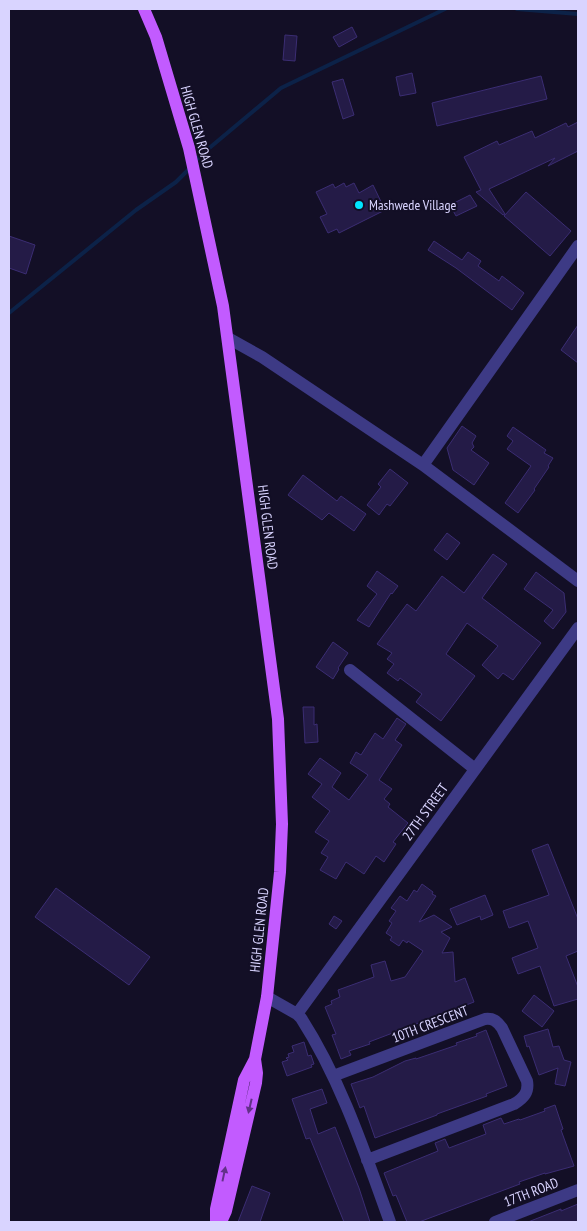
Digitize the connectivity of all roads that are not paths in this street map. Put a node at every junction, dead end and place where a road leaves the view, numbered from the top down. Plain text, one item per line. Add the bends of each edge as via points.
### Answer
1 (144, 9) edge
2 (578, 246) edge
3 (228, 338) junction
4 (423, 465) junction
5 (578, 581) edge
6 (578, 628) edge
7 (350, 670) dead end
8 (475, 769) junction
9 (267, 997) junction
10 (297, 1014) junction
11 (255, 1058) junction
12 (333, 1076) junction
13 (368, 1160) junction
14 (578, 1190) edge
15 (216, 1222) edge
16 (222, 1222) edge
17 (390, 1222) edge
18 (495, 1222) edge

1 - 3 main road, HIGH GLEN ROAD via 156,37 189,148
2 - 4 street
3 - 4 street via 262,356
3 - 9 main road, HIGH GLEN ROAD via 278,719 282,824
4 - 5 street
6 - 8 street, 27TH STREET
7 - 8 street
8 - 10 street, 27TH STREET
9 - 10 street
9 - 11 main road, HIGH GLEN ROAD
10 - 12 street
15 -> 11 main road, HIGH GLEN ROAD via 216,1209 244,1080
11 -> 16 main road, HIGH GLEN ROAD via 256,1083
12 - 13 street
12 - 13 street, 10TH CRESCENT via 490,1018 502,1028 527,1081 526,1094 514,1104
13 - 17 street
14 - 18 street, 17TH ROAD

